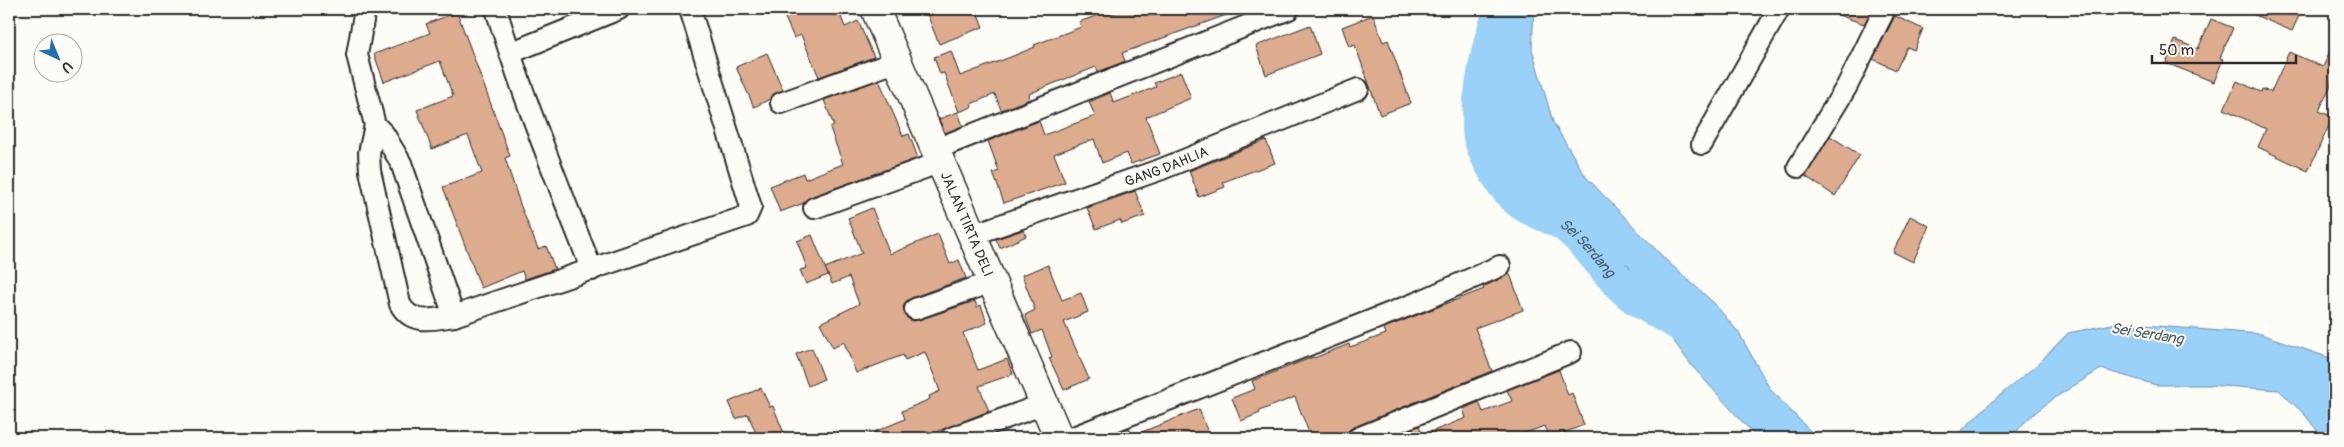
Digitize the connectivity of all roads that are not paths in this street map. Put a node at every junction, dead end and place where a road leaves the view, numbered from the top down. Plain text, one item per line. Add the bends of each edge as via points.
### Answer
1 (365, 9) edge
2 (496, 9) edge
3 (619, 9) edge
4 (690, 9) edge
5 (875, 9) edge
6 (1289, 9) edge
7 (1779, 9) edge
8 (1885, 9) edge
9 (510, 53) junction
10 (898, 61) junction
11 (1358, 89) dead end
12 (781, 103) dead end
13 (375, 125) junction
14 (1702, 144) dead end
15 (938, 156) junction
16 (1798, 167) dead end
17 (814, 208) dead end
18 (972, 235) junction
19 (1500, 266) dead end
20 (592, 270) junction
21 (992, 282) junction
22 (915, 309) dead end
23 (454, 316) junction
24 (1571, 352) dead end
25 (1044, 404) junction
26 (951, 438) edge
27 (1059, 438) edge
28 (1071, 438) edge
29 (1358, 438) edge

1 - 13 street via 357,55
2 - 9 street
3 - 9 street
4 - 20 street via 750,211 743,218
5 - 10 street, JALAN TIRTA DELI
6 - 15 street
7 - 14 street
8 - 16 street via 1847,86
9 - 20 street
10 - 12 street
10 - 15 street, JALAN TIRTA DELI
11 - 18 street, GANG DAHLIA via 1162,169
13 - 23 street via 401,163
13 - 23 street via 369,153 370,170 400,304 409,315 423,320
15 - 17 street
15 - 18 street, JALAN TIRTA DELI
18 - 21 street, JALAN TIRTA DELI
19 - 28 street via 1421,301
20 - 23 street
21 - 22 street
21 - 25 street, JALAN TIRTA DELI
24 - 29 street
25 - 26 street
25 - 27 street, JALAN TIRTA DELI

